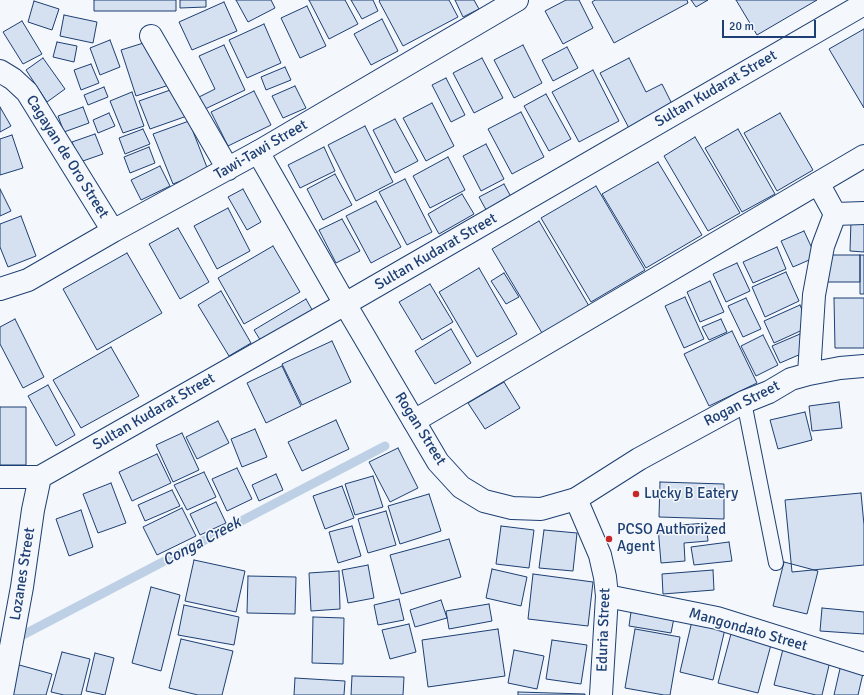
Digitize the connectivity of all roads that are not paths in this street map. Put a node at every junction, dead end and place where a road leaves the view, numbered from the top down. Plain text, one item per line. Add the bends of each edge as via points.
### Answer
1 (516, 0) edge
2 (864, 4) edge
3 (151, 36) dead end
4 (0, 71) edge
5 (258, 152) junction
6 (864, 156) edge
7 (228, 169) junction
8 (818, 183) junction
9 (864, 213) edge
10 (835, 214) junction
11 (114, 231) junction
12 (0, 289) edge
13 (345, 304) junction
14 (864, 366) edge
15 (809, 374) junction
16 (744, 402) junction
17 (414, 421) junction
18 (0, 477) edge
19 (40, 477) junction
20 (576, 499) junction
21 (776, 563) dead end
22 (607, 596) junction
23 (864, 664) edge
24 (2, 695) edge
25 (601, 695) edge

1 - 5 street, Tawi-Tawi Street
2 - 13 street, Sultan Kudarat Street
3 - 7 street
4 - 11 street, Cagayan de Oro Street via 14,79 27,92
5 - 7 street, Tawi-Tawi Street
5 - 13 street, Rogan Street
6 - 8 street
7 - 11 street, Tawi-Tawi Street
8 - 10 street
8 - 17 street
9 - 10 street
10 - 15 street via 823,246 814,295
11 - 12 street, Tawi-Tawi Street via 28,280
13 - 17 street, Rogan Street
13 - 19 street, Sultan Kudarat Street
14 - 15 street, Rogan Street
15 - 16 street, Rogan Street via 790,379 769,392
16 - 20 street, Rogan Street via 639,459
16 - 21 lane
17 - 20 street, Rogan Street via 438,462 461,487 484,501 512,508 541,509
18 - 19 street, Sultan Kudarat Street
19 - 24 street, Lozanes Street
20 - 22 street, Eduria Street via 600,555
22 - 23 street, Mangondato Street via 717,618
22 - 25 street, Eduria Street

